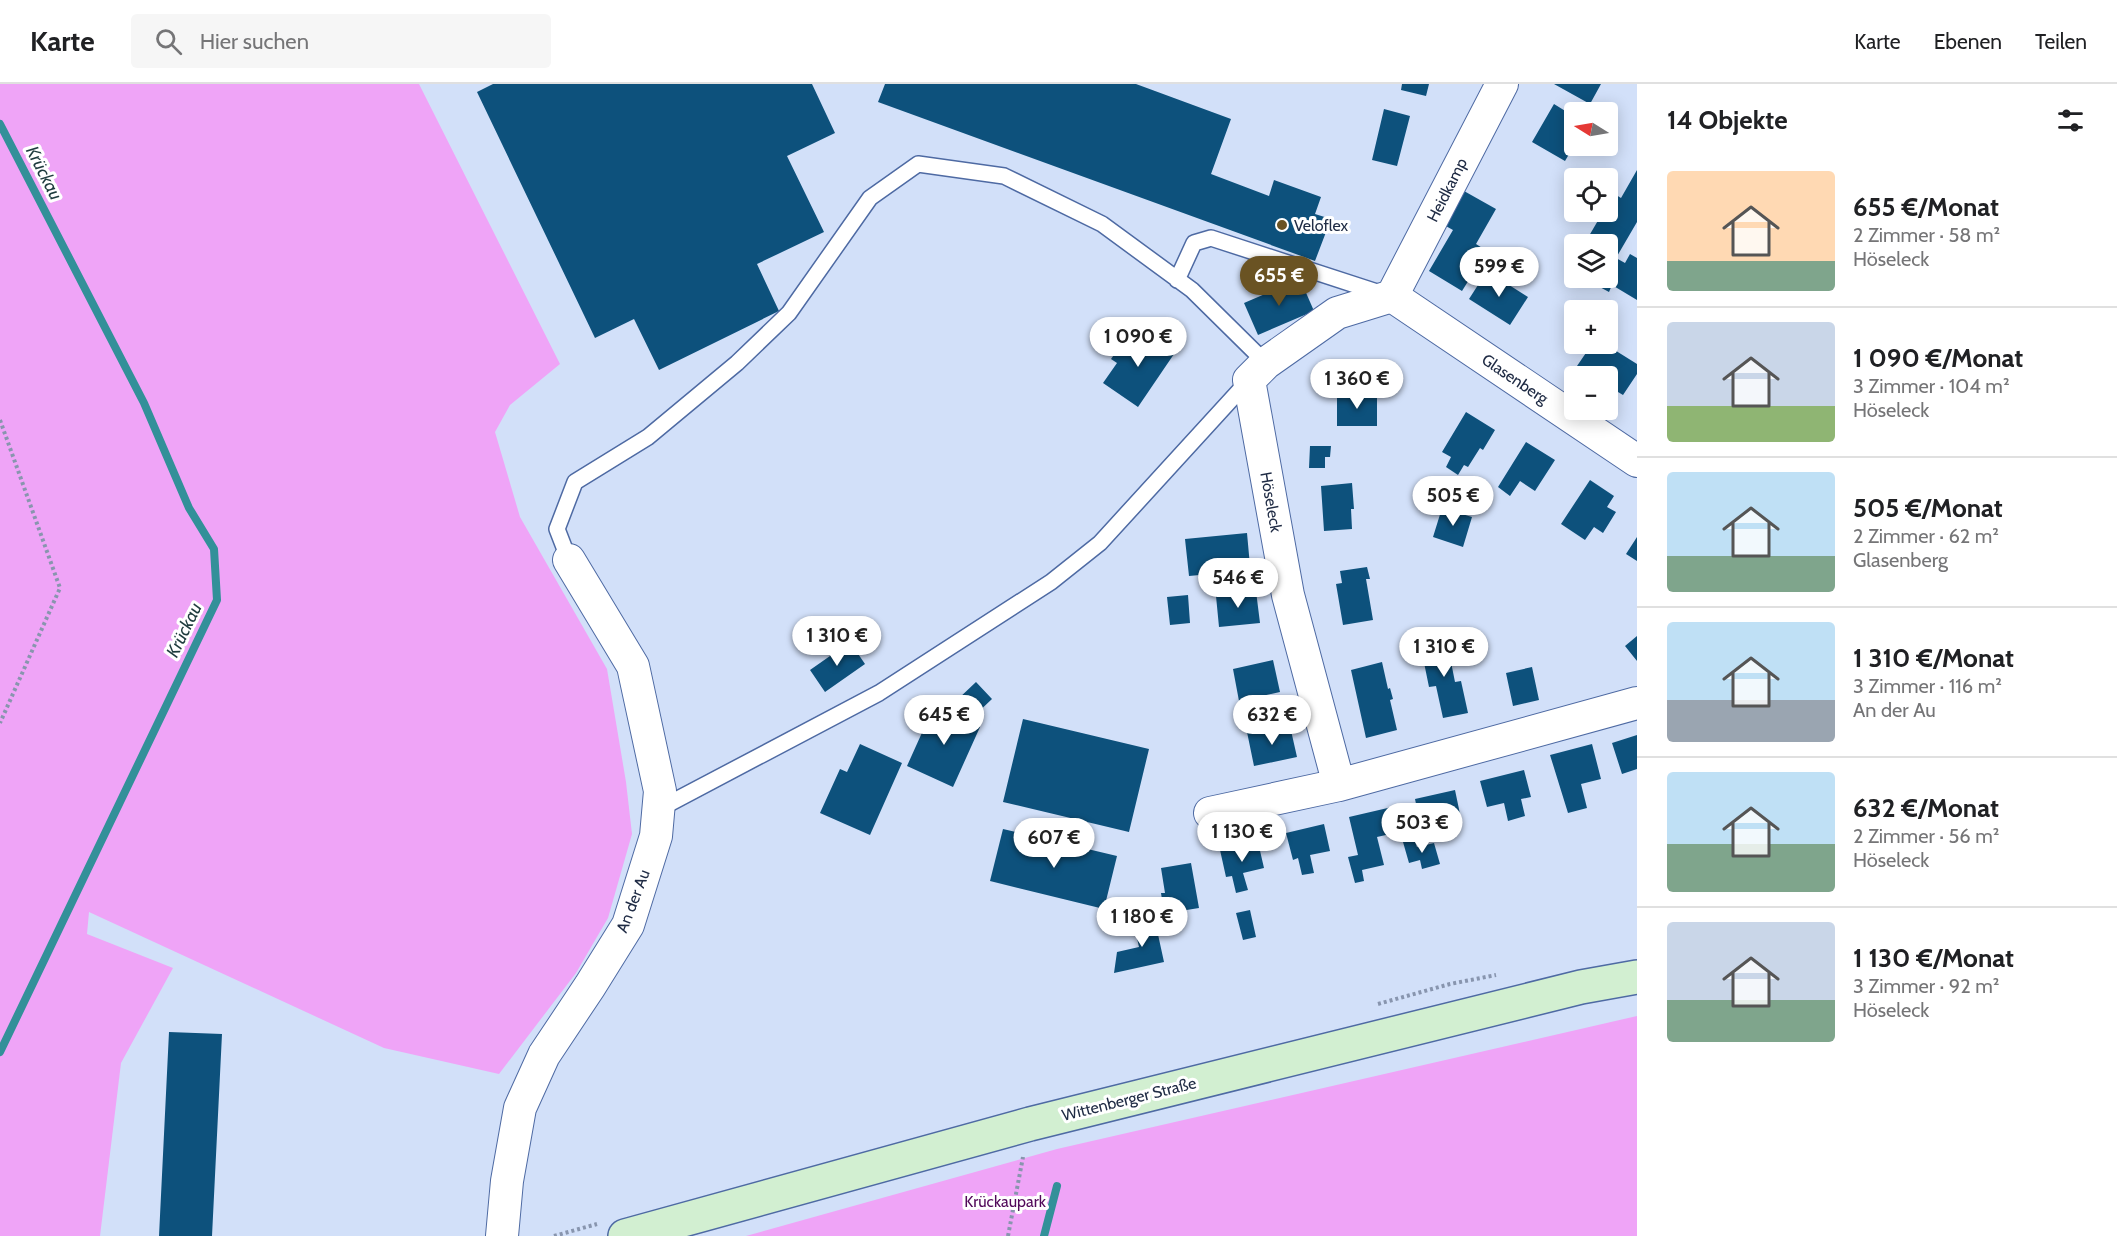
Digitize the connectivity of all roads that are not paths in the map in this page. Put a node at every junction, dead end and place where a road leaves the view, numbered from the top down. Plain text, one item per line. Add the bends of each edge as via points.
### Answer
1 (1502, 84) edge
2 (1177, 280) junction
3 (1392, 296) junction
4 (1257, 372) junction
5 (1633, 450) edge
6 (568, 560) joint
7 (1637, 703) edge
8 (1339, 785) junction
9 (658, 809) junction
10 (1210, 813) dead end
11 (1637, 977) edge
12 (501, 1236) edge
13 (625, 1236) edge

1 - 3 street, Heidkamp
2 - 3 lane via 1194,243 1211,238
2 - 4 lane via 1192,290
2 - 6 lane via 1102,224 1004,176 918,164 870,198 789,313 737,363 648,437 575,482 557,529
3 - 4 street via 1337,313
3 - 5 street, Glasenberg
4 - 8 street, Höseleck via 1288,595
4 - 9 lane via 1100,543 1051,582 879,693
6 - 9 street, An der Au via 633,666 660,791
7 - 8 street
8 - 10 street
9 - 12 street, An der Au via 656,836 628,925 544,1055 520,1108
11 - 13 main road, Wittenberger Straße via 1581,987 1030,1124

